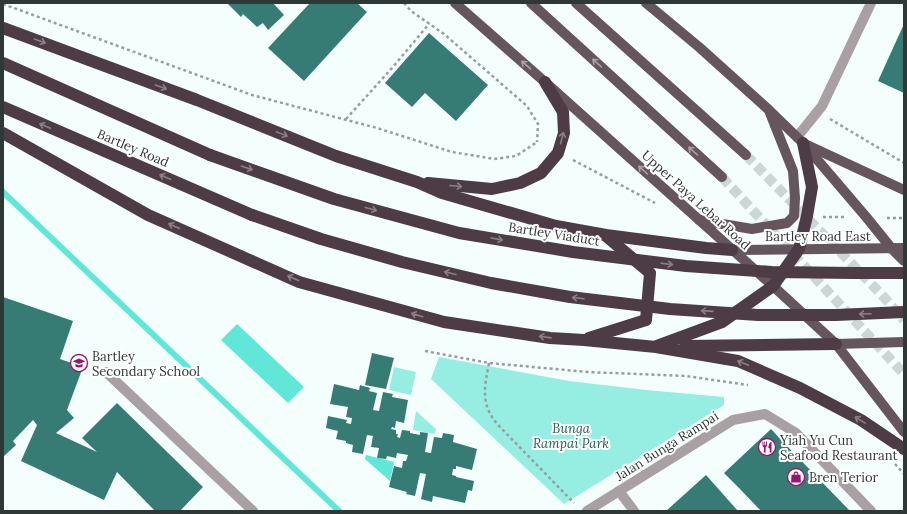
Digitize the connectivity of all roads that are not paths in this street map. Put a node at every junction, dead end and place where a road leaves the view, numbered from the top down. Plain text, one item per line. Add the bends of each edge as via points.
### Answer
1 (455, 3) edge
2 (531, 3) edge
3 (576, 3) edge
4 (646, 3) edge
5 (871, 3) edge
6 (3, 28) edge
7 (3, 63) edge
8 (545, 82) junction
9 (3, 107) edge
10 (769, 110) junction
11 (3, 133) edge
12 (800, 140) junction
13 (210, 155) joint
14 (746, 155) tunnel mouth
15 (722, 177) tunnel mouth
16 (417, 182) junction
17 (904, 190) edge
18 (699, 220) junction
19 (606, 235) junction
20 (904, 248) edge
21 (799, 249) junction
22 (892, 249) junction
23 (732, 250) junction
24 (904, 261) edge
25 (904, 272) edge
26 (773, 286) junction
27 (904, 312) edge
28 (584, 340) junction
29 (904, 342) edge
30 (836, 344) junction
31 (656, 347) junction
32 (106, 372) dead end
33 (904, 432) edge
34 (904, 449) edge
35 (619, 491) junction
36 (254, 511) edge
37 (587, 511) edge
38 (634, 511) edge
39 (871, 511) edge

8 -> 1 main road, Upper Paya Lebar Road
15 -> 2 main road
3 - 14 main road
4 - 10 main road
5 - 12 street via 822,106
6 -> 16 highway via 197,100 336,156
7 - 13 highway, Bartley Road
16 -> 8 highway via 492,189 520,183 541,173 558,153 564,134 563,112
18 -> 8 main road, Upper Paya Lebar Road
27 -> 9 highway, Bartley Road, bridge via 758,315 670,309 570,297 491,283 321,239 252,215
10 - 12 main road
10 - 18 main road via 793,171 794,216 787,223 752,229
28 -> 11 highway via 550,338 444,322 300,282 148,215
12 - 17 main road
12 - 21 highway via 812,187
12 - 22 main road
13 -> 25 highway, Bartley Viaduct, bridge via 334,199 444,229 566,251 686,266 772,272
16 - 19 highway via 442,193 556,226
18 - 23 main road, Upper Paya Lebar Road
19 - 23 highway
19 - 28 highway via 650,273 646,320
20 - 22 main road, Bartley Road East
21 - 22 main road, Bartley Road East
21 - 23 main road, Bartley Road East
21 - 26 highway
22 - 24 main road
23 - 26 main road, Upper Paya Lebar Road
26 - 30 main road, Upper Paya Lebar Road
26 - 31 highway via 722,322
28 - 31 highway
29 - 30 main road
30 - 31 highway
30 - 33 main road, Upper Paya Lebar Road
34 -> 31 highway via 861,420 800,388 738,361
32 - 36 street
35 - 37 street, Jalan Bunga Rampai
35 - 38 street
35 - 39 street, Jalan Bunga Rampai via 733,420 766,414 796,433

